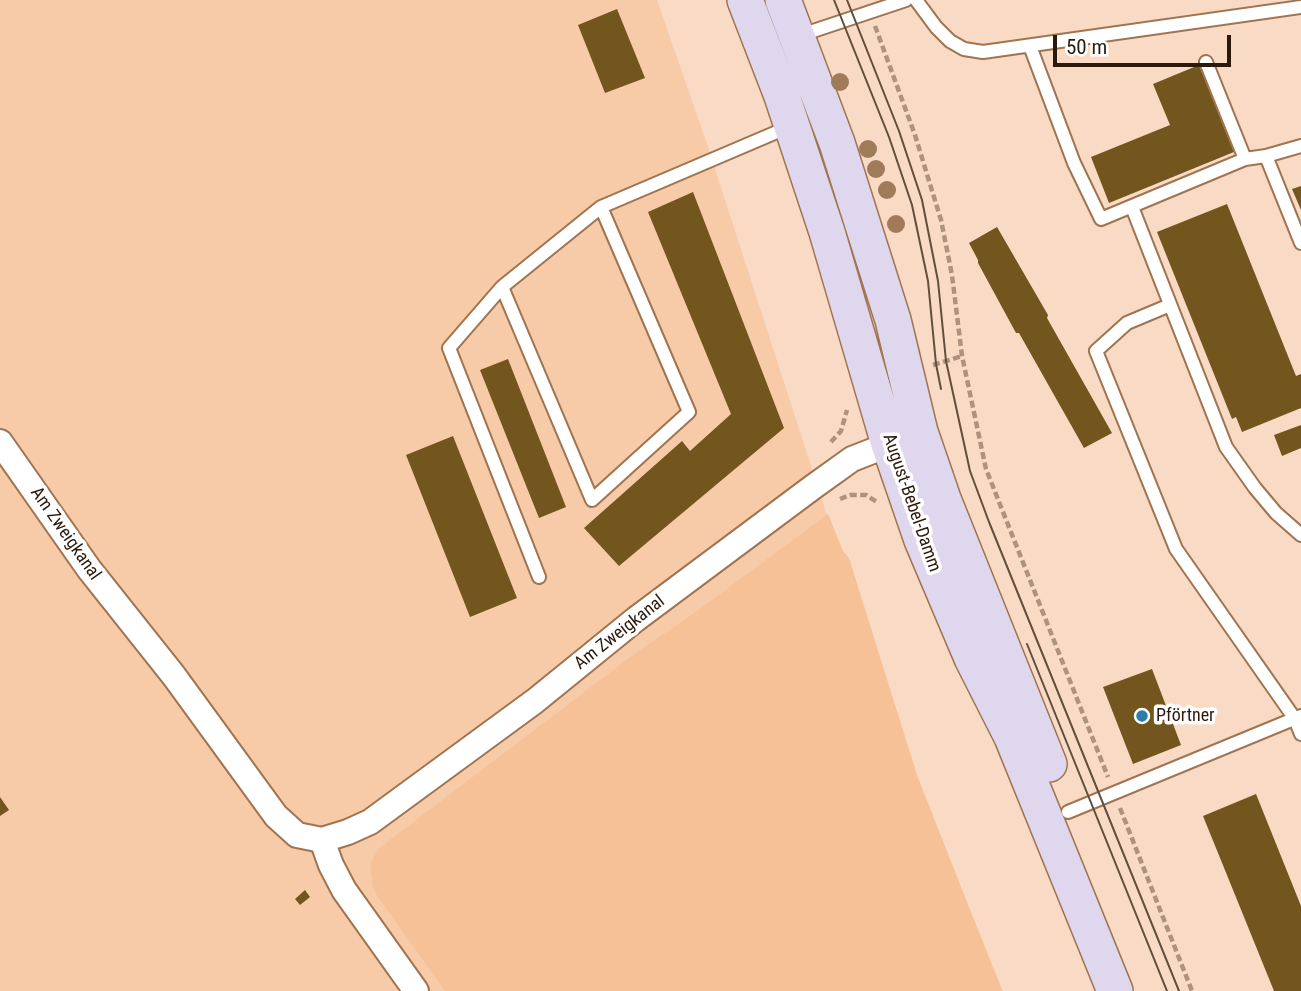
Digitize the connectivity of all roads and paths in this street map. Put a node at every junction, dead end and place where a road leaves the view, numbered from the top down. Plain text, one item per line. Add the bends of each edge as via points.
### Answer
1 (745, 0) edge
2 (783, 0) edge
3 (905, 0) edge
4 (916, 0) edge
5 (1301, 7) edge
6 (878, 33) dead end
7 (781, 43) junction
8 (1030, 46) junction
9 (1206, 62) dead end
10 (792, 126) junction
11 (1301, 146) edge
12 (1266, 156) junction
13 (1245, 159) junction
14 (601, 206) junction
15 (1132, 207) junction
16 (1301, 243) edge
17 (502, 287) junction
18 (1170, 305) junction
19 (962, 356) junction
20 (926, 366) dead end
21 (848, 399) dead end
22 (905, 438) junction
23 (0, 442) edge
24 (820, 450) dead end
25 (838, 499) dead end
26 (878, 502) dead end
27 (1301, 535) edge
28 (539, 577) dead end
29 (1298, 717) edge
30 (1301, 734) edge
31 (1104, 768) dead end
32 (1121, 810) dead end
33 (1068, 812) junction
34 (322, 840) junction
35 (416, 991) edge
36 (1115, 991) edge
37 (1141, 991) edge
38 (1192, 991) edge

1 - 7 main road, August-Bebel-Damm
2 - 7 main road, August-Bebel-Damm
3 - 7 lane
4 - 8 lane via 942,35 964,49 983,52
5 - 8 lane
6 - 19 path via 942,220
7 - 10 main road, August-Bebel-Damm
7 - 22 main road, August-Bebel-Damm via 834,134 893,320
8 - 15 lane via 1074,163 1101,219
9 - 13 lane
10 - 14 lane
10 - 22 main road, August-Bebel-Damm
11 - 12 lane
12 - 13 lane
12 - 16 lane
13 - 15 lane
14 - 17 lane
14 - 17 lane via 689,412 592,500
15 - 18 lane
17 - 28 lane via 449,348
18 - 27 lane via 1226,447 1255,488
18 - 29 lane via 1127,323 1096,351 1176,549
19 - 20 path
19 - 31 path via 986,469
21 - 24 path via 841,431
22 - 33 main road, August-Bebel-Damm via 955,532
22 - 34 street, Am Zweigkanal via 852,459 370,822
22 - 36 main road, August-Bebel-Damm via 934,571 1016,746
23 - 34 street, Am Zweigkanal via 89,569 276,816 297,835
25 - 26 path via 866,495
29 - 30 lane
29 - 33 lane
32 - 38 path
33 - 37 main road, August-Bebel-Damm
34 - 35 street via 344,890

